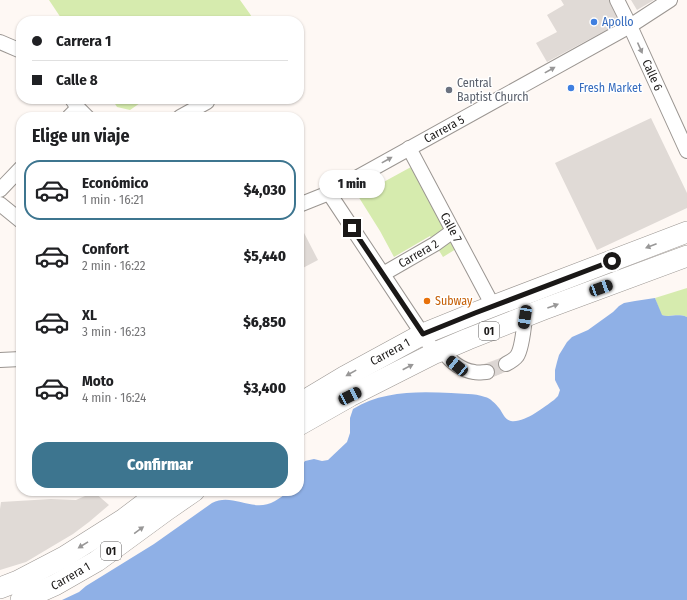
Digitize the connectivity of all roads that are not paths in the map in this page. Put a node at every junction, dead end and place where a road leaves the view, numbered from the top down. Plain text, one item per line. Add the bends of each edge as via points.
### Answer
1 (617, 0) edge
2 (670, 0) edge
3 (630, 26) junction
4 (0, 42) edge
5 (16, 49) edge
6 (203, 104) edge
7 (189, 112) edge
8 (409, 148) junction
9 (687, 151) edge
10 (16, 173) edge
11 (0, 190) edge
12 (329, 193) junction
13 (304, 203) edge
14 (0, 204) edge
15 (16, 217) edge
16 (453, 231) junction
17 (687, 232) edge
18 (687, 256) edge
19 (383, 274) junction
20 (493, 306) junction
21 (525, 317) junction
22 (423, 334) junction
23 (439, 352) junction
24 (16, 359) edge
25 (0, 360) edge
26 (506, 364) tunnel mouth
27 (487, 372) tunnel mouth
28 (304, 401) edge
29 (304, 422) edge
30 (154, 496) edge
31 (187, 496) edge
32 (0, 588) edge
33 (21, 600) edge

1 - 3 street, Calle 6
2 - 3 street, Carrera 5
8 -> 3 street, Carrera 5
3 -> 9 street, Calle 6
4 - 5 street
6 - 7 street
12 -> 8 street, Carrera 5
8 - 16 street, Calle 7
10 - 11 street
12 - 13 street, Carrera 5
12 - 19 street
14 - 15 street
16 - 19 street, Carrera 2
16 - 20 street, Calle 7
17 -> 20 highway, Carrera 1 / 01
21 -> 18 highway, Carrera 1 / 01
19 - 22 street
20 - 22 highway, Carrera 1 / 01
21 - 23 highway, Carrera 1 / 01
21 - 26 street via 518,356
22 - 23 street
22 -> 28 highway, Carrera 1 / 01
23 - 27 street via 457,366 474,372
29 -> 23 highway, Carrera 1 / 01
24 - 25 street
30 -> 32 highway, Carrera 1 / 01 via 124,519 64,557
33 -> 31 highway, Carrera 1 / 01 via 97,561

